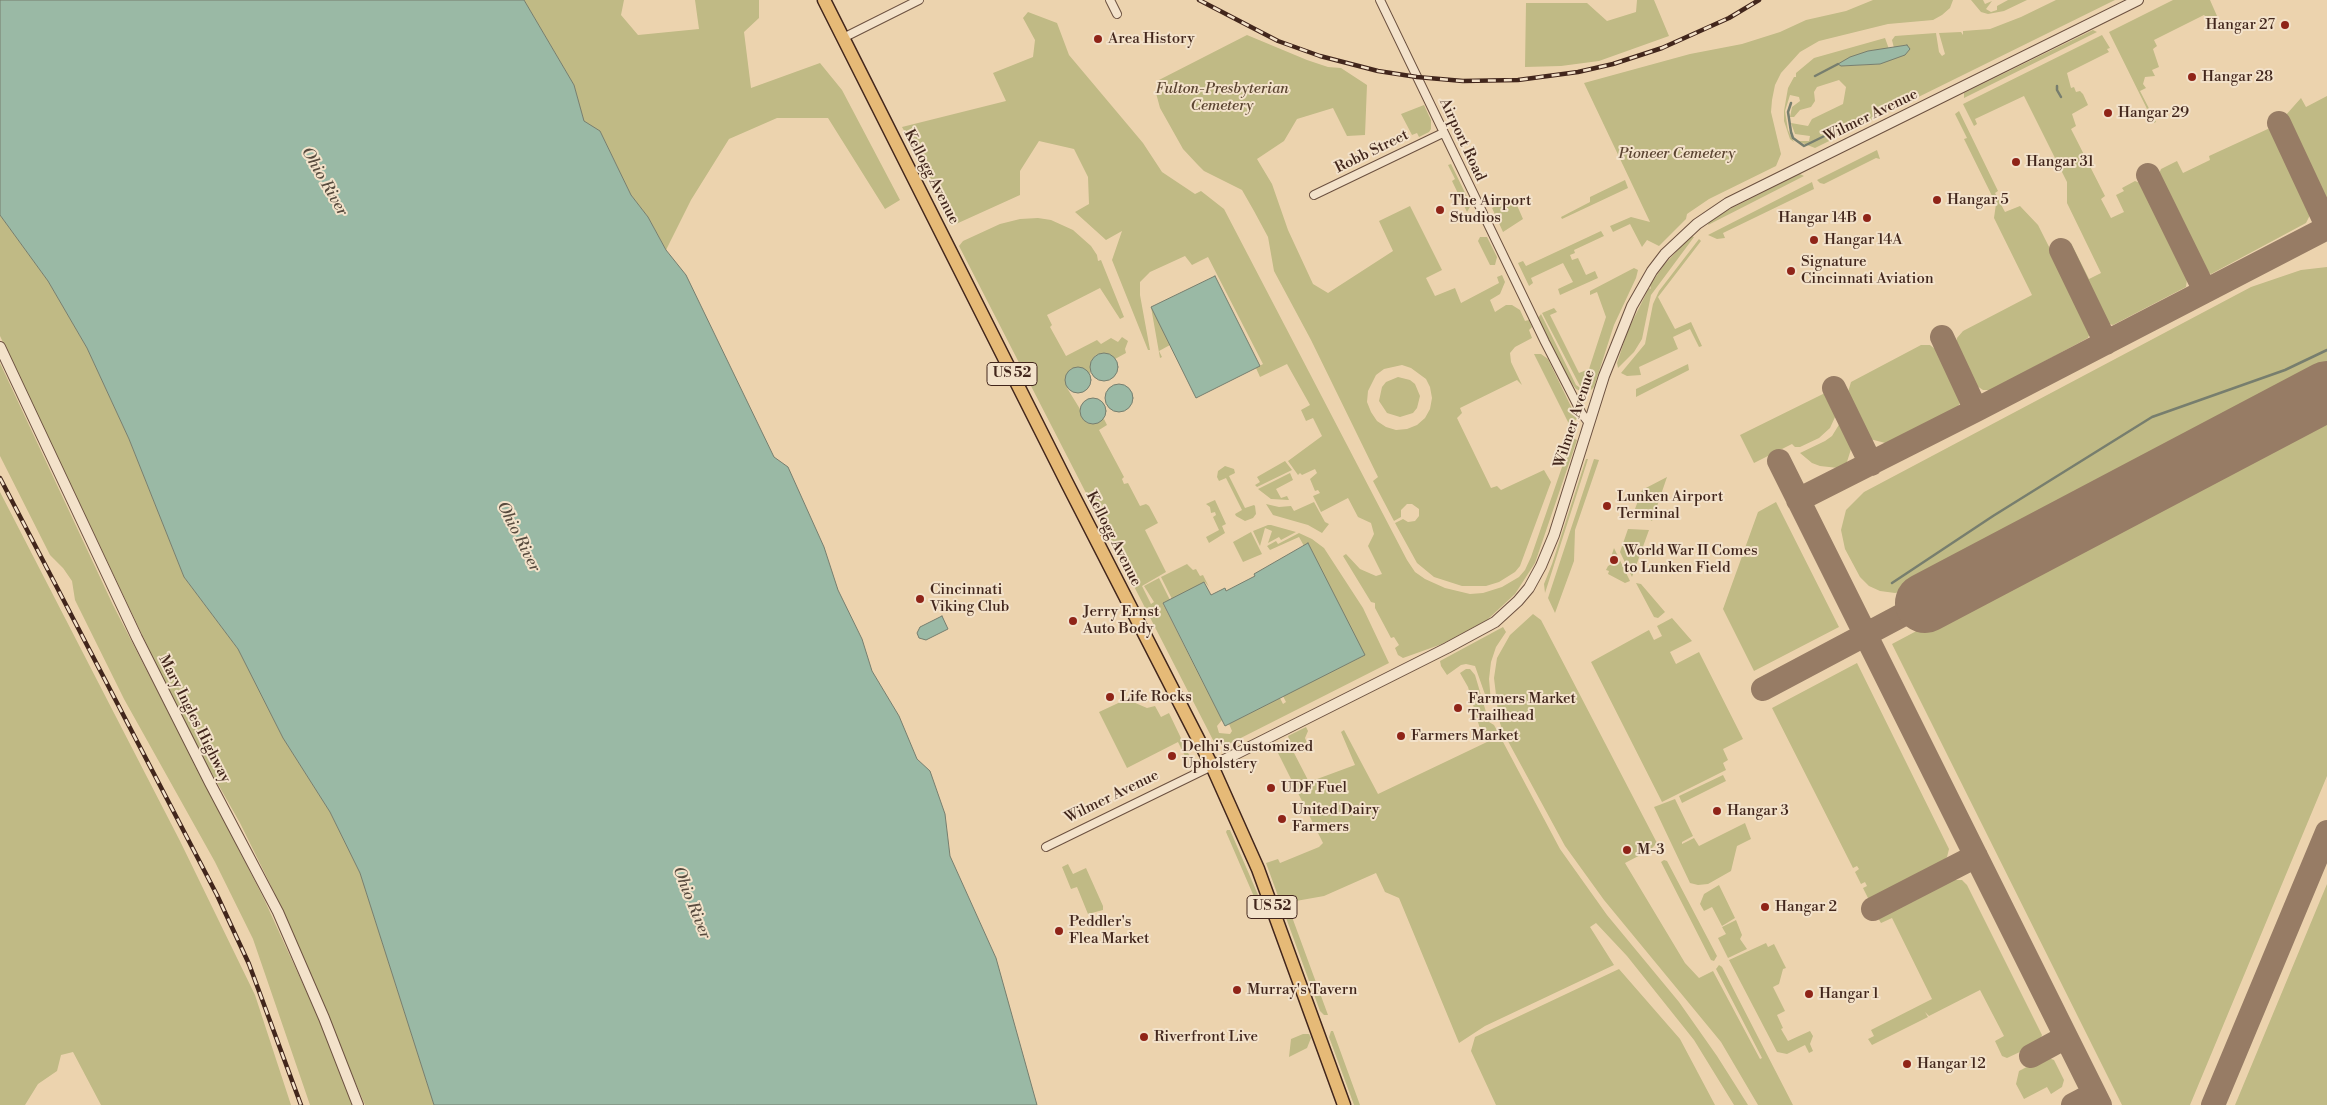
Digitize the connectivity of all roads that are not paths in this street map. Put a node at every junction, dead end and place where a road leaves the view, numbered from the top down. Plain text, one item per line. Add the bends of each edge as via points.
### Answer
1 (824, 0) edge
2 (919, 0) edge
3 (1110, 0) edge
4 (1380, 0) edge
5 (2138, 0) edge
6 (1117, 14) dead end
7 (843, 38) junction
8 (1443, 133) junction
9 (1314, 195) dead end
10 (0, 347) edge
11 (1589, 423) junction
12 (1212, 766) junction
13 (1046, 847) dead end
14 (358, 1105) edge
15 (1344, 1105) edge

1 - 7 main road, Kellogg Avenue / US 52
2 - 7 street
3 - 6 street
4 - 8 street, Airport Road
5 - 11 street, Wilmer Avenue via 1728,203 1702,220 1665,254 1642,288 1604,376
7 - 12 main road, Kellogg Avenue / US 52
8 - 9 street, Robb Street
8 - 11 street, Airport Road via 1544,342
10 - 14 street, Mary Ingles Highway via 136,638 278,912
11 - 12 street, Wilmer Avenue via 1541,566 1529,588 1506,613 1447,648
12 - 13 street, Wilmer Avenue
12 - 15 main road, Kellogg Avenue / US 52 via 1258,869

